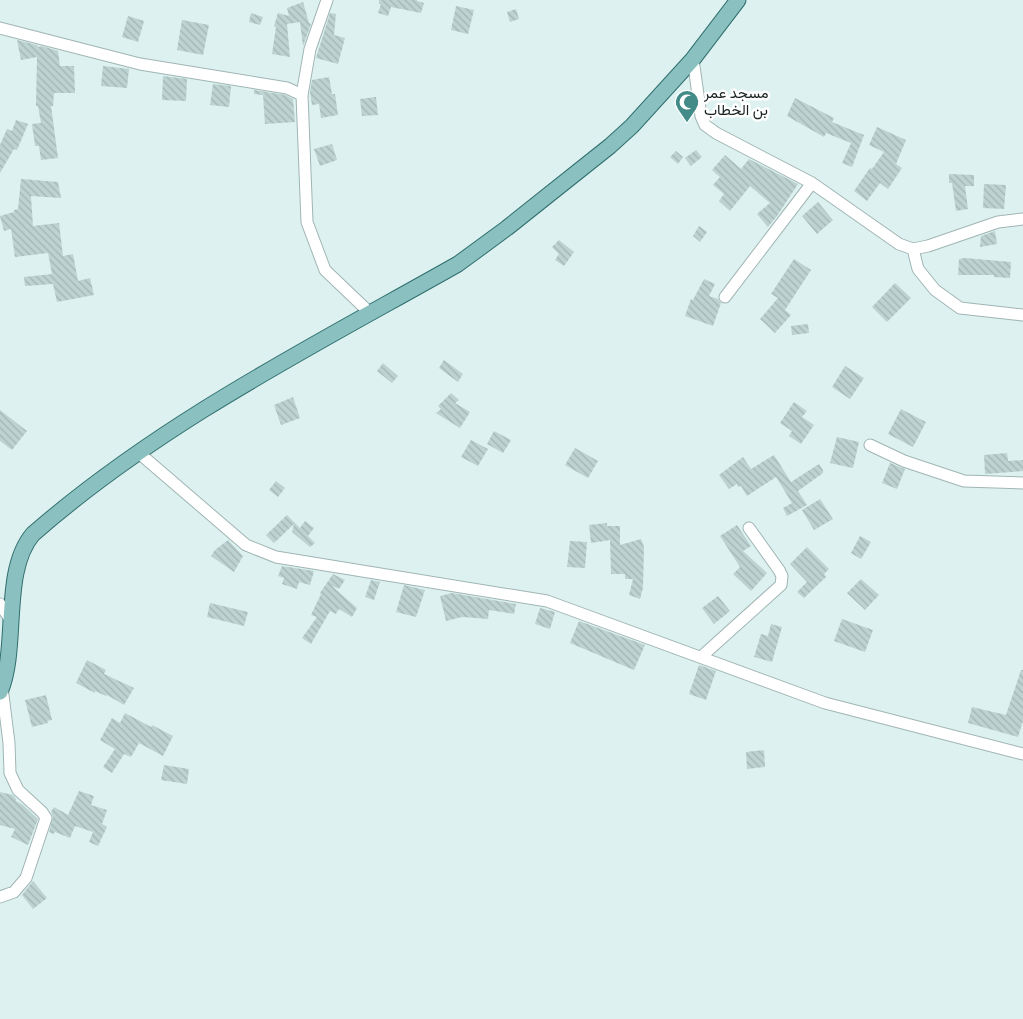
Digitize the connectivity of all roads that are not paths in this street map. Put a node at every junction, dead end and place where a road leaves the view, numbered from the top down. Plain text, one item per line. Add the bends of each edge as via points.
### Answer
1 (327, 0) edge
2 (733, 2) edge
3 (0, 28) edge
4 (693, 59) junction
5 (302, 95) junction
6 (812, 183) junction
7 (1023, 219) edge
8 (913, 249) junction
9 (725, 297) dead end
10 (370, 313) junction
11 (1023, 315) edge
12 (870, 445) dead end
13 (139, 453) junction
14 (1023, 483) edge
15 (749, 528) dead end
16 (0, 604) edge
17 (11, 620) junction
18 (701, 657) junction
19 (1, 689) edge
20 (1023, 754) edge
21 (0, 897) edge

1 - 5 street via 310,49
2 - 4 main road
3 - 5 street via 140,64 286,88
4 - 6 street via 705,125
4 - 10 main road via 632,126 515,222 458,264
5 - 10 street via 307,222 325,270
6 - 8 street via 899,244
6 - 9 street
7 - 8 street via 998,222
8 - 11 street via 918,269 935,290 960,308
10 - 13 main road via 222,399
12 - 14 street via 904,461 964,481
13 - 17 main road via 27,541 18,566
13 - 18 street via 246,545 276,557 547,600
15 - 18 street via 780,570 781,585
16 - 17 street
17 - 19 main road via 6,672
18 - 20 street via 824,703
19 - 21 street via 13,782 46,818 26,878 14,892

